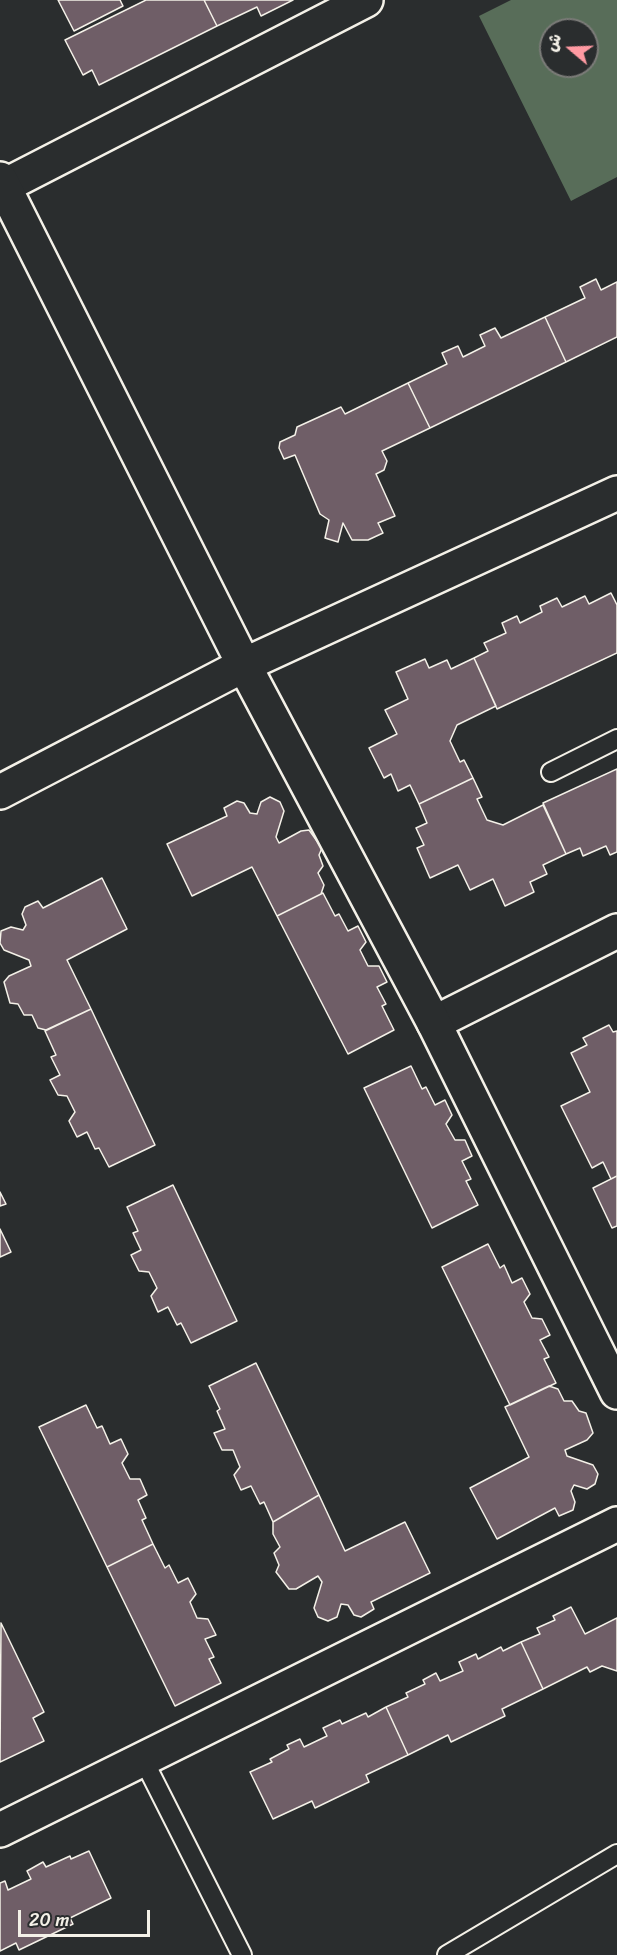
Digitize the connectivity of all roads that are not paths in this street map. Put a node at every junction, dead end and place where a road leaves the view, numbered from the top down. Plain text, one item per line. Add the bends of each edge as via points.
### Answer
1 (366, 0) edge
2 (2, 182) edge
3 (617, 493) edge
4 (244, 665) junction
5 (617, 739) edge
6 (551, 772) dead end
7 (0, 792) edge
8 (617, 931) edge
9 (434, 1023) junction
10 (617, 1392) edge
11 (617, 1524) edge
12 (143, 1759) junction
13 (0, 1830) edge
14 (617, 1854) edge
15 (242, 1955) edge
16 (447, 1955) edge

1 - 2 street
2 - 4 street
3 - 4 street
4 - 7 street
4 - 9 street
5 - 6 lane
8 - 9 street
9 - 10 street
11 - 12 street
12 - 13 street
12 - 15 lane
14 - 16 lane

